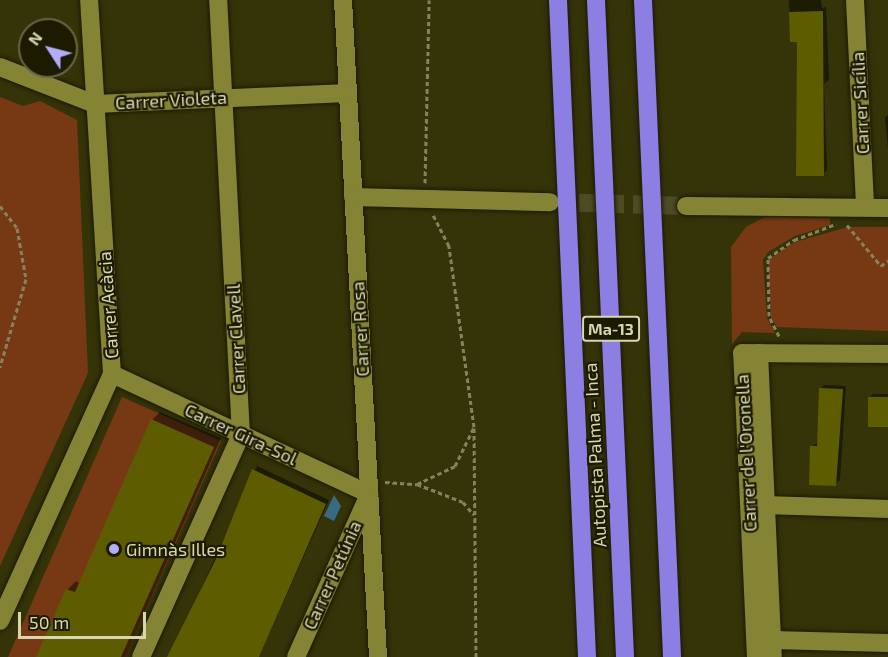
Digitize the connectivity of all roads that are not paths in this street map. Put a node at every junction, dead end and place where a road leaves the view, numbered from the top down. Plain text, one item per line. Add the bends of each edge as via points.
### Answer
1 (89, 0) edge
2 (218, 0) edge
3 (343, 0) edge
4 (558, 0) edge
5 (596, 0) edge
6 (643, 0) edge
7 (855, 0) edge
8 (0, 67) edge
9 (348, 93) junction
10 (223, 97) junction
11 (95, 104) junction
12 (353, 197) junction
13 (550, 202) tunnel mouth
14 (686, 206) tunnel mouth
15 (865, 207) junction
16 (888, 208) edge
17 (759, 353) junction
18 (888, 354) edge
19 (112, 374) junction
20 (241, 435) junction
21 (369, 487) junction
22 (766, 505) junction
23 (888, 509) edge
24 (0, 621) edge
25 (888, 643) edge
26 (773, 648) edge
27 (141, 657) edge
28 (296, 657) edge
29 (378, 657) edge
30 (587, 657) edge
31 (625, 657) edge
32 (672, 657) edge
33 (756, 657) edge

1 - 11 street, Carrer Acàcia
2 - 10 street, Carrer Clavell
3 - 9 street, Carrer Rosa
4 - 30 highway
5 - 31 highway, Autopista Palma - Inca / Ma-13
6 - 32 highway, Ma-13
7 - 15 street, Carrer Sicília
8 - 11 street, Carrer Violeta
9 - 10 street, Carrer Violeta
9 - 12 street, Carrer Rosa
10 - 11 street, Carrer Violeta
10 - 20 street, Carrer Clavell
11 - 19 street, Carrer Acàcia
12 - 13 street
12 - 21 street, Carrer Rosa
14 - 15 street
15 - 16 street
17 - 18 street
17 - 22 street, Carrer de l'Oronella
17 - 33 street, Carrer de l'Oronella via 742,353
19 - 20 street, Carrer Gira-Sol
19 - 24 street, Carrer Acàcia
20 - 21 street, Carrer Gira-Sol
20 - 27 street, Carrer Clavell
21 - 28 street, Carrer Petúnia
21 - 29 street, Carrer Rosa
22 - 23 street
22 - 26 street, Carrer de l'Oronella
25 - 26 street

